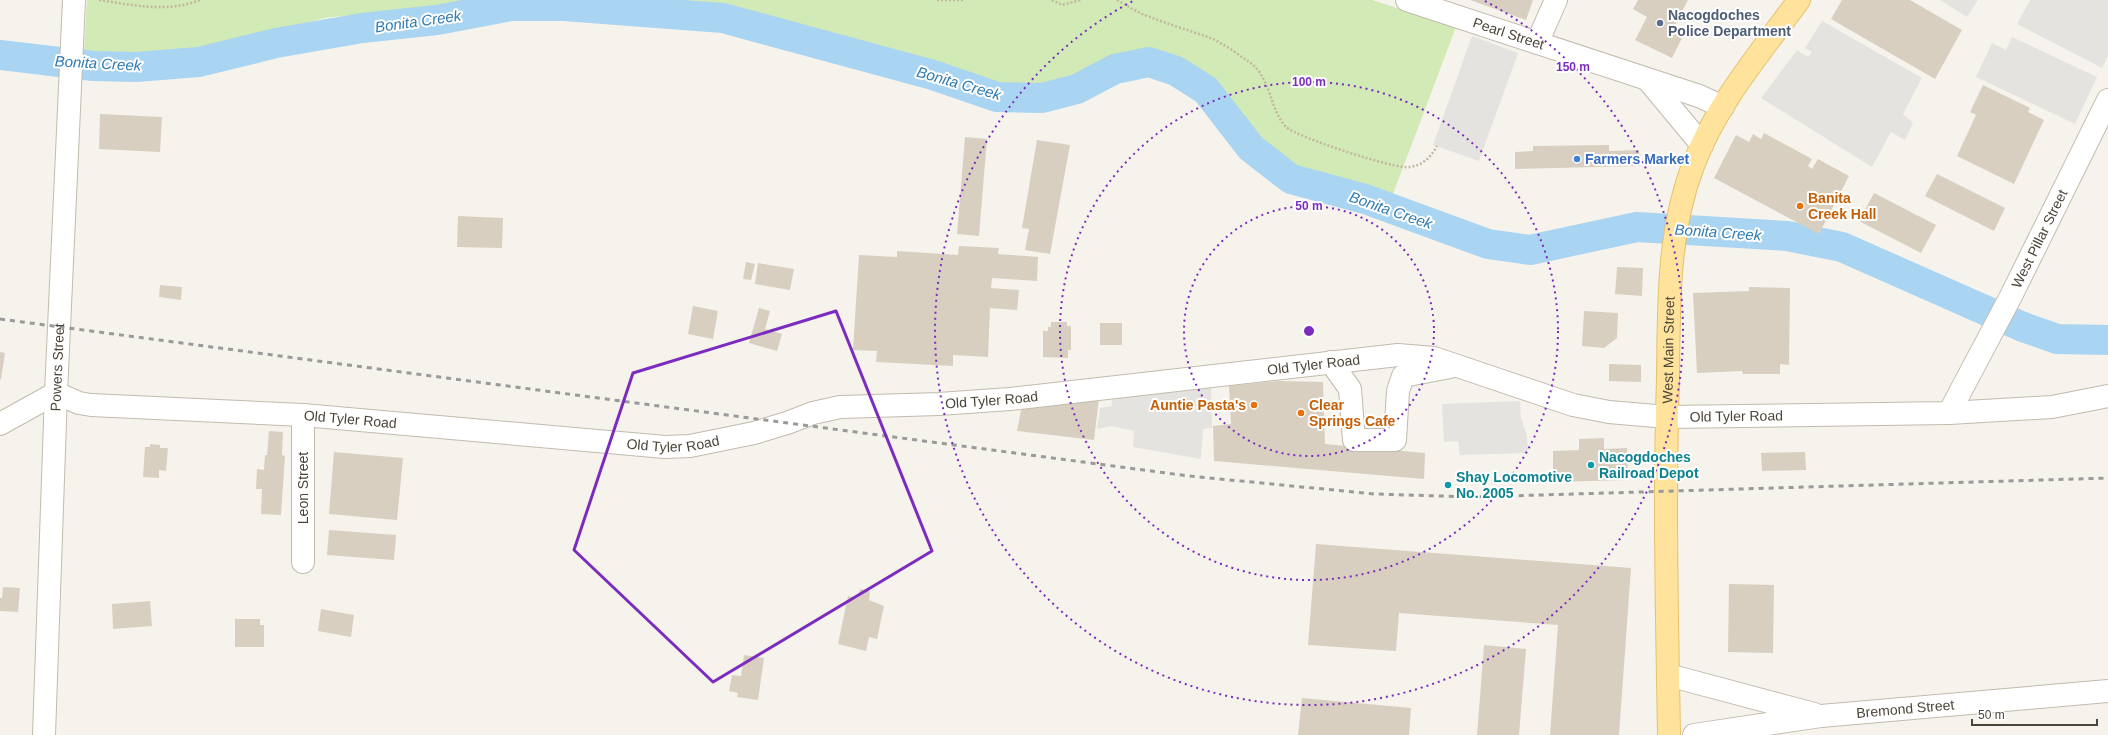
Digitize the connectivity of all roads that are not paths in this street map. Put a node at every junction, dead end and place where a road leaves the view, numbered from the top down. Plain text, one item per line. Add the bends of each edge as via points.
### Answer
1 (1407, 0) edge
2 (1556, 0) edge
3 (1799, 0) edge
4 (74, 6) edge
5 (1537, 44) junction
6 (1648, 80) junction
7 (2108, 100) edge
8 (1723, 106) junction
9 (1702, 145) junction
10 (1331, 362) junction
11 (1459, 366) junction
12 (56, 392) junction
13 (2108, 396) edge
14 (1949, 413) junction
15 (303, 415) junction
16 (1667, 417) junction
17 (0, 424) edge
18 (303, 562) dead end
19 (1668, 675) junction
20 (2108, 691) edge
21 (1821, 716) junction
22 (44, 735) edge
23 (1669, 735) edge
24 (1694, 735) edge

1 - 5 street, Pearl Street
2 - 5 street
3 - 8 main road, West Main Street
4 - 12 street, Powers Street
5 - 6 street, Pearl Street
6 - 8 street, Pearl Street
6 - 9 street
7 - 14 street, West Pillar Street via 1970,377
8 - 9 main road, West Main Street
9 - 16 main road, West Main Street via 1680,207 1672,259
10 - 11 street, Old Tyler Road via 1398,355 1434,358
10 - 11 street via 1350,389 1354,440 1395,440 1398,391 1403,376
10 - 15 street, Old Tyler Road via 1010,399 825,409 754,433 690,446 641,446
11 - 16 street, Old Tyler Road via 1573,405 1609,412
12 - 15 street, Old Tyler Road via 79,404
12 - 17 street
12 - 22 street, Powers Street
13 - 14 street, Old Tyler Road via 2052,407
14 - 16 street, Old Tyler Road
15 - 18 street, Leon Street
16 - 19 main road, West Main Street
19 - 21 street, Bremond Street
19 - 23 main road, West Main Street
20 - 21 street, Bremond Street
21 - 24 street, Bremond Street

